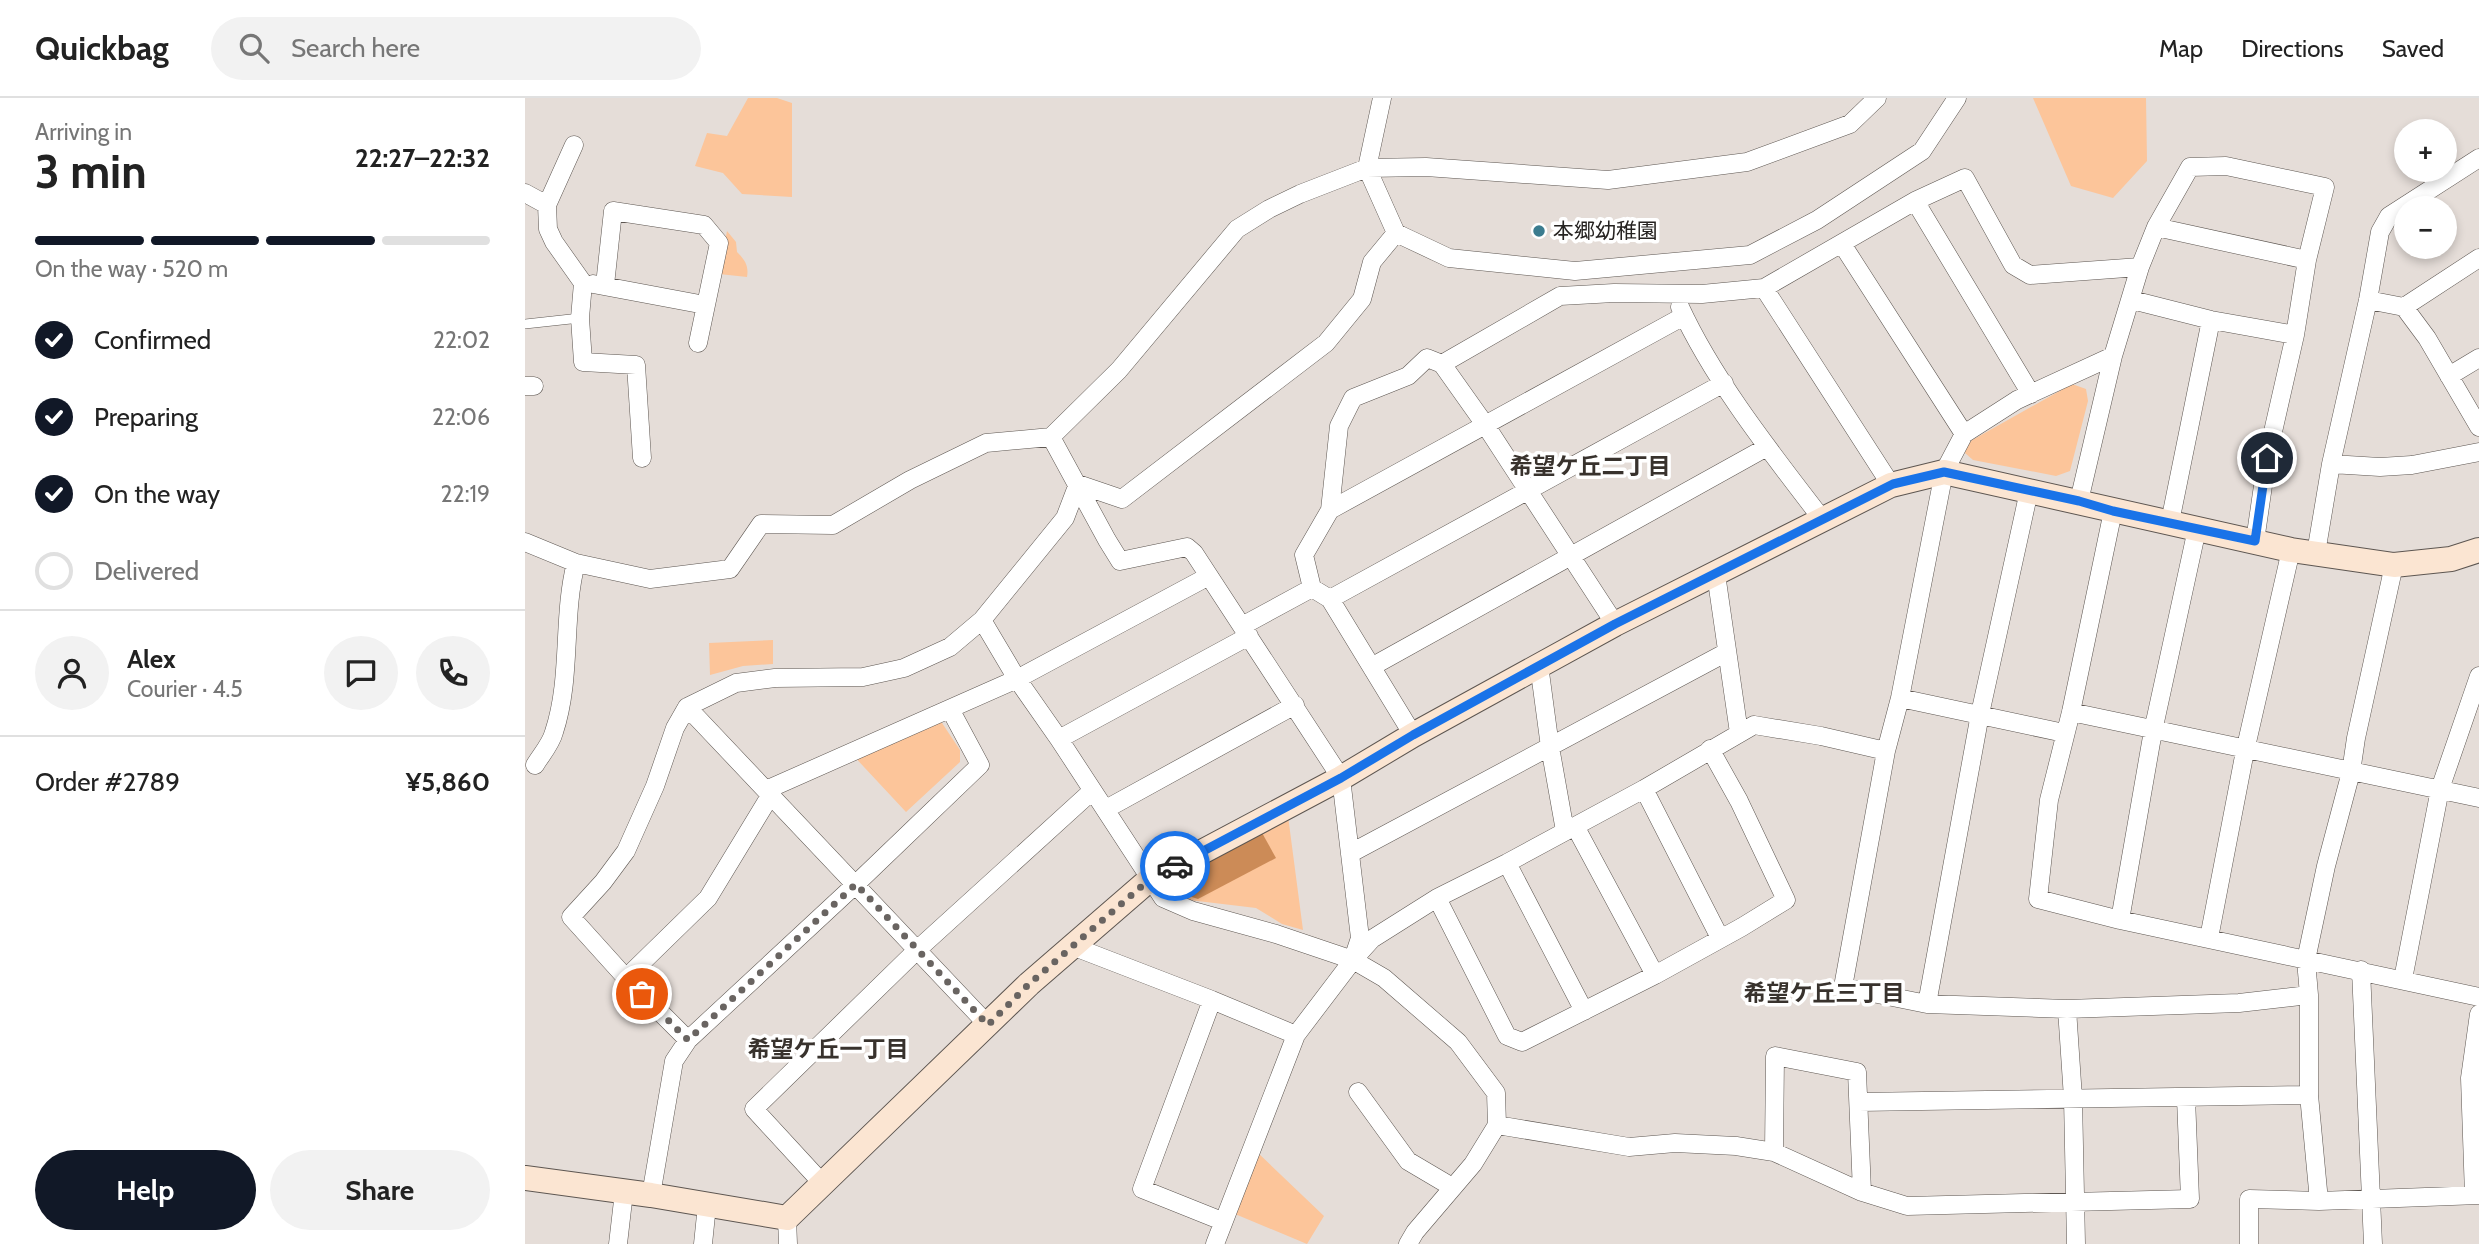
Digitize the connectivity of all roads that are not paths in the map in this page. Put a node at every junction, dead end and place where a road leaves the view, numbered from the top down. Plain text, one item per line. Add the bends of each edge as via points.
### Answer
1 (1382, 98) edge
2 (1877, 98) edge
3 (1957, 98) edge
4 (574, 145) dead end
5 (2479, 158) edge
6 (1367, 168) junction
7 (525, 193) edge
8 (1915, 201) junction
9 (547, 205) junction
10 (2157, 227) junction
11 (1396, 233) junction
12 (1842, 244) junction
13 (2479, 258) edge
14 (2307, 260) junction
15 (2140, 267) junction
16 (583, 283) junction
17 (605, 285) junction
18 (1765, 288) junction
19 (1674, 294) junction
20 (2131, 300) junction
21 (2368, 300) junction
22 (705, 305) junction
23 (2404, 307) junction
24 (1684, 316) junction
25 (580, 318) junction
26 (2211, 320) junction
27 (525, 324) edge
28 (2295, 335) junction
29 (698, 343) dead end
30 (2113, 356) junction
31 (2479, 358) edge
32 (1442, 364) junction
33 (2449, 376) junction
34 (1724, 383) junction
35 (2031, 394) junction
36 (1486, 426) junction
37 (2479, 426) edge
38 (1964, 434) junction
39 (1051, 437) junction
40 (1767, 447) junction
41 (2479, 452) edge
42 (642, 458) dead end
43 (2331, 464) junction
44 (1944, 472) junction
45 (1078, 484) junction
46 (1891, 485) junction
47 (1528, 490) junction
48 (2029, 491) junction
49 (2079, 501) junction
50 (1330, 510) junction
51 (2113, 511) junction
52 (1822, 519) junction
53 (2169, 522) junction
54 (2197, 529) junction
55 (2255, 541) junction
56 (525, 542) edge
57 (2291, 550) junction
58 (2479, 550) edge
59 (2316, 553) junction
60 (1570, 555) junction
61 (576, 563) junction
62 (2394, 565) junction
63 (1716, 574) junction
64 (1209, 576) junction
65 (1312, 588) junction
66 (1330, 599) junction
67 (982, 620) junction
68 (1615, 624) junction
69 (1246, 631) junction
70 (1727, 652) junction
71 (1539, 665) junction
72 (1373, 666) junction
73 (2479, 676) edge
74 (1017, 679) junction
75 (1900, 698) junction
76 (1295, 705) junction
77 (687, 707) junction
78 (950, 709) junction
79 (2071, 712) junction
80 (1980, 714) junction
81 (2153, 731) junction
82 (1739, 733) junction
83 (2064, 733) junction
84 (1413, 735) junction
85 (1059, 738) junction
86 (1550, 747) junction
87 (1710, 749) junction
88 (1886, 751) junction
89 (2245, 751) junction
90 (535, 765) dead end
91 (2351, 772) junction
92 (1341, 778) junction
93 (1644, 789) junction
94 (2440, 789) junction
95 (1093, 791) junction
96 (768, 793) junction
97 (2479, 799) edge
98 (1105, 808) junction
99 (1570, 829) junction
100 (1351, 853) junction
101 (1507, 863) junction
102 (1149, 880) junction
103 (856, 884) junction
104 (1437, 898) junction
105 (2120, 920) junction
106 (1720, 939) junction
107 (2209, 939) junction
108 (1072, 946) junction
109 (917, 950) junction
110 (1353, 960) junction
111 (2306, 960) junction
112 (2361, 970) junction
113 (1655, 975) junction
114 (626, 978) junction
115 (2403, 979) junction
116 (2309, 995) junction
117 (2479, 997) edge
118 (1212, 1000) junction
119 (1927, 1004) junction
120 (2067, 1009) junction
121 (1584, 1011) junction
122 (2479, 1014) edge
123 (988, 1025) junction
124 (1296, 1035) junction
125 (688, 1040) junction
126 (1358, 1092) dead end
127 (2309, 1094) junction
128 (2073, 1098) junction
129 (2186, 1098) junction
130 (1859, 1102) junction
131 (1497, 1125) junction
132 (1774, 1152) junction
133 (525, 1178) edge
134 (823, 1184) junction
135 (1452, 1187) junction
136 (624, 1192) junction
137 (1862, 1192) junction
138 (650, 1195) junction
139 (2477, 1195) edge
140 (2371, 1199) junction
141 (2319, 1201) junction
142 (2076, 1202) junction
143 (707, 1205) junction
144 (786, 1218) junction
145 (1223, 1222) junction
146 (618, 1244) edge
147 (702, 1244) edge
148 (789, 1244) edge
149 (1215, 1244) edge
150 (1408, 1244) edge
151 (2076, 1244) edge
152 (2249, 1244) edge
153 (2373, 1244) edge

1 - 6 street
2 - 6 street via 1850,124 1747,162 1608,180 1426,167
3 - 11 street via 1922,150 1818,220 1750,255 1575,271 1449,258
4 - 9 street
5 - 21 street via 2389,216 2381,232
6 - 11 street
6 - 39 street via 1269,209 1237,229 1119,370
7 - 9 street
8 - 12 street
8 - 15 street via 1965,178 2013,265 2030,275
8 - 35 street
9 - 16 street via 554,242
10 - 14 street
10 - 14 street via 2190,167 2226,166 2325,187
10 - 15 street
11 - 45 street via 1373,262 1362,299 1325,343 1122,499
12 - 18 street
12 - 38 street
13 - 23 street
14 - 28 street
15 - 20 street
16 - 17 street
16 - 25 street
17 - 22 street
17 - 22 street via 613,211 704,225 719,243
18 - 19 street
18 - 46 street
19 - 24 street
19 - 32 street via 1560,296
20 - 26 street
20 - 30 street
21 - 23 street
21 - 43 street
22 - 29 street
23 - 33 street
24 - 34 street
24 - 36 street
25 - 27 lane
25 - 42 street via 583,362 636,365
26 - 28 street
26 - 53 street
28 - 55 street via 2267,458
30 - 35 street
30 - 49 street
31 - 33 street
32 - 36 street
32 - 50 street via 1427,358 1408,376 1350,401 1339,426
33 - 37 street
34 - 40 street
34 - 47 street
35 - 38 street
36 - 47 street
36 - 50 street
38 - 44 street
39 - 45 street
39 - 61 street via 986,443 833,525 761,524 730,569 650,579
40 - 52 street
40 - 60 street
41 - 43 street via 2412,465
43 - 59 street
44 - 46 street
44 - 48 street
44 - 75 street
45 - 64 street via 1120,561 1187,547
45 - 67 street via 1065,518
46 - 52 street
47 - 60 street
47 - 66 street
48 - 49 street
48 - 80 street
49 - 51 street
50 - 65 street via 1304,555
51 - 53 street
51 - 79 street
52 - 63 street
53 - 54 street
54 - 55 street
54 - 81 street
55 - 57 street
56 - 61 street
57 - 59 street
57 - 89 street
58 - 62 street via 2451,559
59 - 62 street
60 - 68 street
60 - 72 street
61 - 90 street via 559,710 554,734
62 - 91 street
63 - 68 street
63 - 70 street
64 - 69 street
64 - 74 street
65 - 66 street
65 - 69 street
66 - 72 street
67 - 74 street
67 - 77 street via 950,648 904,668 863,677 736,682
68 - 71 street
69 - 76 street
69 - 85 street
70 - 82 street
70 - 86 street
71 - 84 street
71 - 86 street
72 - 84 street
73 - 94 street
74 - 78 street
74 - 85 street
75 - 80 street
75 - 88 street
76 - 92 street
76 - 98 street
77 - 96 street
77 - 114 street via 626,851 571,917
78 - 96 street
78 - 103 street via 980,765
79 - 81 street
79 - 83 street
80 - 83 street
80 - 119 street
81 - 89 street
81 - 105 street
82 - 87 street
82 - 88 street via 1754,725
83 - 105 street via 2049,800 2038,899
84 - 92 street
85 - 95 street
86 - 99 street
86 - 100 street
87 - 93 street
87 - 106 street via 1786,900
88 - 119 street via 1843,987
89 - 91 street
89 - 107 street
91 - 94 street
91 - 111 street
92 - 100 street
92 - 102 street
93 - 99 street
93 - 106 street
94 - 97 street
94 - 115 street
95 - 98 street
95 - 109 street
96 - 103 street
96 - 114 street via 708,898
98 - 102 street
99 - 101 street
99 - 113 street
100 - 110 street via 1360,938
101 - 104 street
101 - 121 street
102 - 108 street
102 - 110 street via 1163,898 1193,911
103 - 109 street
103 - 125 street
104 - 110 street via 1379,934
104 - 121 street via 1507,1036 1522,1042
105 - 107 street
106 - 113 street
107 - 111 street
108 - 118 street
108 - 123 street
109 - 123 street
109 - 134 street via 754,1109
110 - 124 street
110 - 131 street via 1384,978 1458,1042 1496,1093
111 - 112 street
111 - 116 street
112 - 115 street
112 - 140 street
113 - 121 street
114 - 125 street
115 - 117 street
116 - 120 street via 2239,1003
116 - 127 street
118 - 124 street
118 - 145 street via 1142,1189
119 - 120 street
120 - 128 street
122 - 139 street via 2470,1079
123 - 134 street
124 - 145 street
125 - 138 street via 674,1061
126 - 135 street via 1408,1161
127 - 129 street
127 - 141 street
128 - 129 street
128 - 130 street
128 - 142 street
129 - 142 street via 2190,1199
130 - 132 street via 1857,1072 1775,1056
130 - 137 street
131 - 132 street via 1629,1147 1675,1143
131 - 135 street
132 - 137 street
133 - 136 street
134 - 144 street
135 - 150 street
136 - 138 street
136 - 146 street
137 - 142 street via 1907,1206
138 - 143 street
139 - 140 street
140 - 141 street
140 - 153 street
141 - 152 street via 2249,1199
142 - 151 street
143 - 144 street
143 - 147 street
144 - 148 street
145 - 149 street

